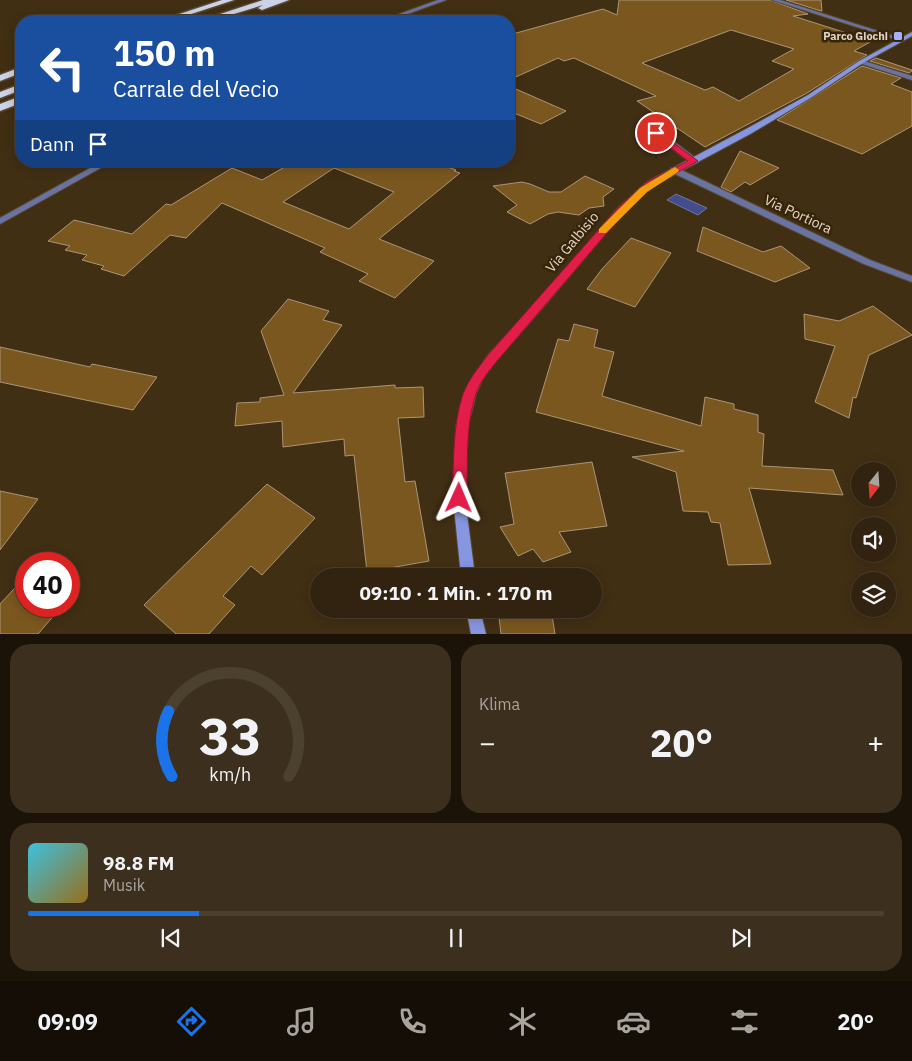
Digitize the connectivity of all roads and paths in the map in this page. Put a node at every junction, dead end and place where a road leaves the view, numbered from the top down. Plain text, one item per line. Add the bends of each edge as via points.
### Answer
1 (230, 0) edge
2 (271, 0) edge
3 (285, 0) edge
4 (443, 0) edge
5 (775, 0) edge
6 (181, 15) edge
7 (222, 15) edge
8 (240, 15) edge
9 (400, 15) edge
10 (912, 34) edge
11 (900, 40) junction
12 (861, 62) junction
13 (15, 72) edge
14 (0, 78) edge
15 (912, 78) edge
16 (15, 89) edge
17 (0, 95) edge
18 (15, 102) edge
19 (0, 108) edge
20 (656, 133) dead end
21 (694, 161) junction
22 (98, 167) edge
23 (674, 170) junction
24 (0, 221) edge
25 (912, 280) edge
26 (467, 568) edge
27 (475, 618) edge
28 (479, 634) edge

1 - 6 highway
2 - 7 highway
3 - 8 highway
4 - 9 street
5 - 11 street
10 - 11 street, Via Galbisio
11 - 12 street, Via Galbisio
12 - 15 street
12 - 21 street, Via Galbisio via 810,96
13 - 14 highway
16 - 17 highway
18 - 19 highway
20 - 21 street
21 - 23 street, Via Galbisio
22 - 24 street
23 - 25 street, Via Portiora via 867,262
23 - 26 street, Via Galbisio via 650,184 620,211 477,378 462,426 460,457 459,498
27 - 28 street

